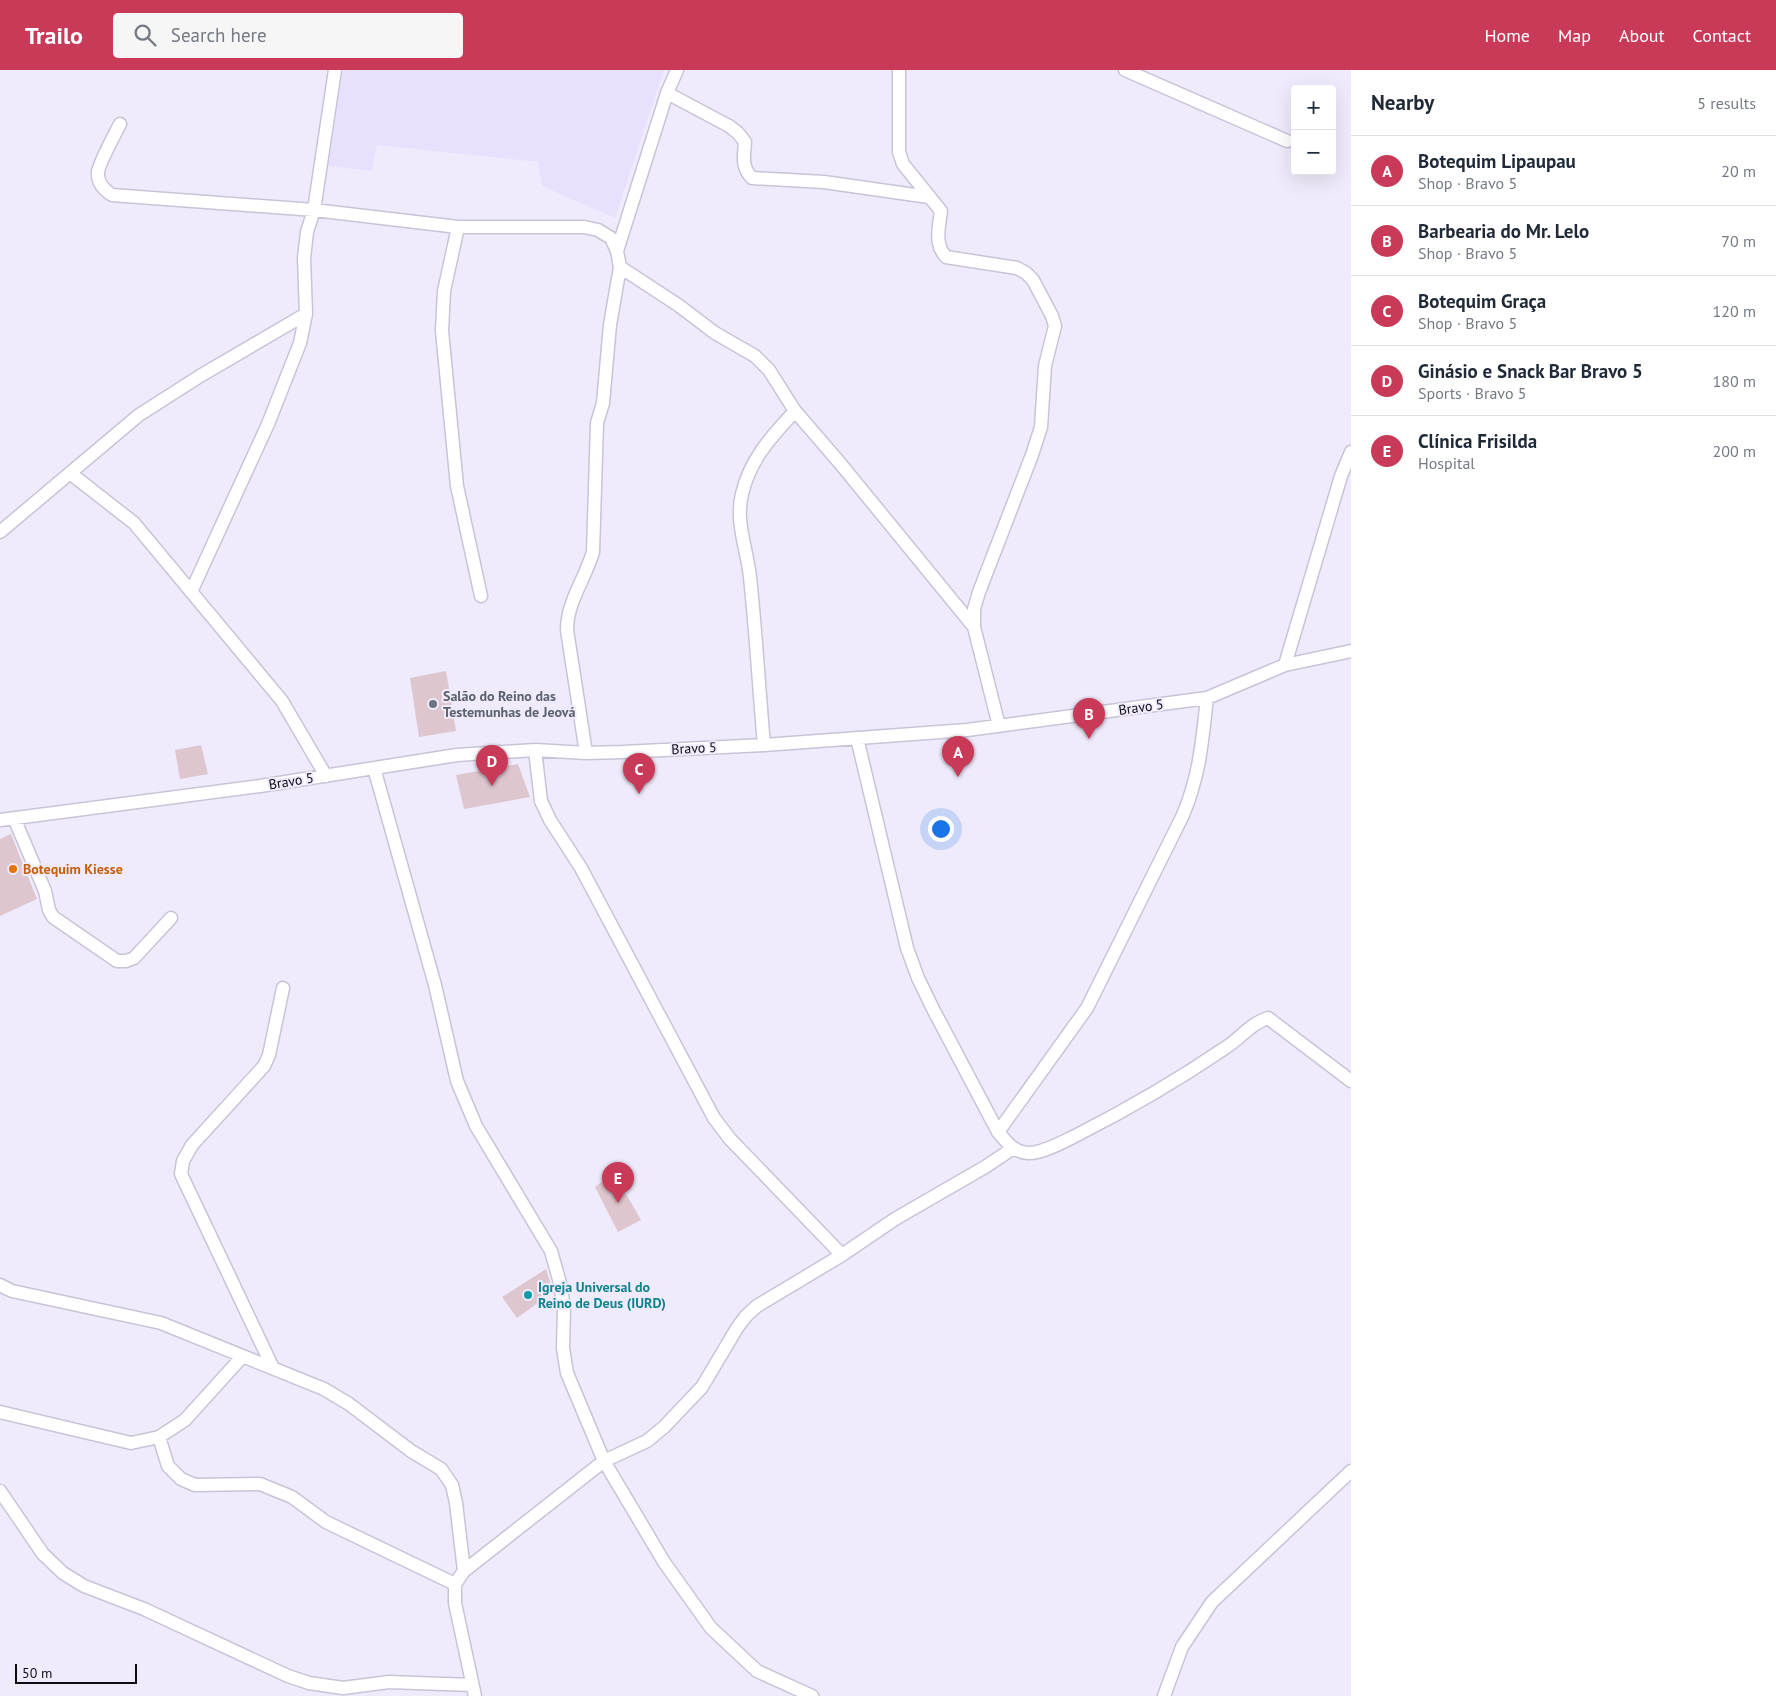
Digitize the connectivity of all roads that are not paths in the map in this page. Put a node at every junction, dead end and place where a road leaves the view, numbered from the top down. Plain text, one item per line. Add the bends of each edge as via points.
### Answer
1 (334, 70) edge
2 (676, 70) edge
3 (899, 70) edge
4 (1125, 70) edge
5 (667, 93) junction
6 (120, 124) dead end
7 (1287, 142) dead end
8 (929, 197) junction
9 (314, 210) junction
10 (458, 228) junction
11 (616, 251) junction
12 (620, 267) junction
13 (306, 314) junction
14 (795, 411) junction
15 (1351, 452) edge
16 (70, 474) junction
17 (0, 532) edge
18 (191, 592) junction
19 (481, 596) dead end
20 (974, 627) junction
21 (1351, 651) edge
22 (1285, 665) junction
23 (1207, 698) junction
24 (999, 726) junction
25 (857, 738) junction
26 (764, 745) junction
27 (535, 750) junction
28 (586, 753) junction
29 (374, 768) junction
30 (326, 776) junction
31 (14, 818) junction
32 (0, 820) edge
33 (171, 918) dead end
34 (283, 988) dead end
35 (1351, 1081) edge
36 (998, 1132) junction
37 (1012, 1149) junction
38 (842, 1255) junction
39 (0, 1285) edge
40 (242, 1356) junction
41 (272, 1368) junction
42 (0, 1412) edge
43 (159, 1437) junction
44 (604, 1461) junction
45 (1351, 1471) edge
46 (0, 1491) edge
47 (464, 1571) junction
48 (455, 1584) junction
49 (474, 1690) edge
50 (341, 1692) edge
51 (812, 1696) edge
52 (1164, 1696) edge

1 - 9 street
2 - 5 street
3 - 8 street via 899,152 903,164
4 - 7 street
5 - 8 street via 738,133 745,142 743,165 752,178 824,182
5 - 11 street
6 - 9 street via 98,172 99,182 112,195
8 - 20 street via 941,211 938,242 946,257 1017,268 1026,273 1033,280 1055,326 1045,366 1041,427 979,592 974,609
9 - 10 street
9 - 13 street via 304,258
10 - 11 street via 584,227 598,230 611,238
10 - 19 street via 444,292 442,331 457,486
11 - 12 street
12 - 14 street via 715,333 755,356 769,370
12 - 28 street via 610,325 603,403 597,422 593,552 567,620
13 - 16 street via 139,415
13 - 18 street via 300,343 268,424
14 - 20 street
14 - 26 street via 765,444 752,465 742,494 740,520 750,575
15 - 22 street
16 - 17 street
16 - 18 street via 134,523
18 - 30 street via 282,701
20 - 24 street
21 - 22 street, Bravo 5
22 - 23 street, Bravo 5
23 - 24 street, Bravo 5
23 - 36 street via 1201,757 1183,815 1087,1008
24 - 25 street, Bravo 5
25 - 26 street, Bravo 5
25 - 36 street via 915,971
26 - 28 street, Bravo 5
27 - 28 street, Bravo 5
27 - 29 street, Bravo 5 via 457,755
27 - 38 street via 540,801 581,868 714,1118 730,1139
29 - 30 street, Bravo 5
29 - 44 street via 436,985 457,1081 476,1126 551,1251 564,1308 563,1348 567,1373
30 - 31 street, Bravo 5
31 - 32 street, Bravo 5
31 - 33 street via 53,917 117,961 126,962 134,958
34 - 41 street via 264,1066 192,1145 183,1161 181,1174
35 - 37 street via 1268,1018 1256,1022 1235,1041 1192,1070 1056,1146 1029,1153
36 - 37 street
37 - 38 street
38 - 44 street via 757,1306 737,1328 702,1387 664,1427 647,1440
39 - 40 street via 12,1291 161,1323
40 - 41 street
40 - 43 street via 185,1420
41 - 47 street via 349,1404 441,1469 452,1485
42 - 43 street via 131,1443
43 - 48 street via 168,1466 181,1479 195,1485 260,1484 292,1498 326,1522
44 - 47 street
44 - 51 street via 664,1562 711,1628 757,1671
45 - 52 street via 1212,1602 1182,1647
46 - 50 street via 43,1554 63,1573 84,1586 144,1609 288,1676
47 - 48 street
48 - 49 street via 455,1603
49 - 50 street via 390,1682

